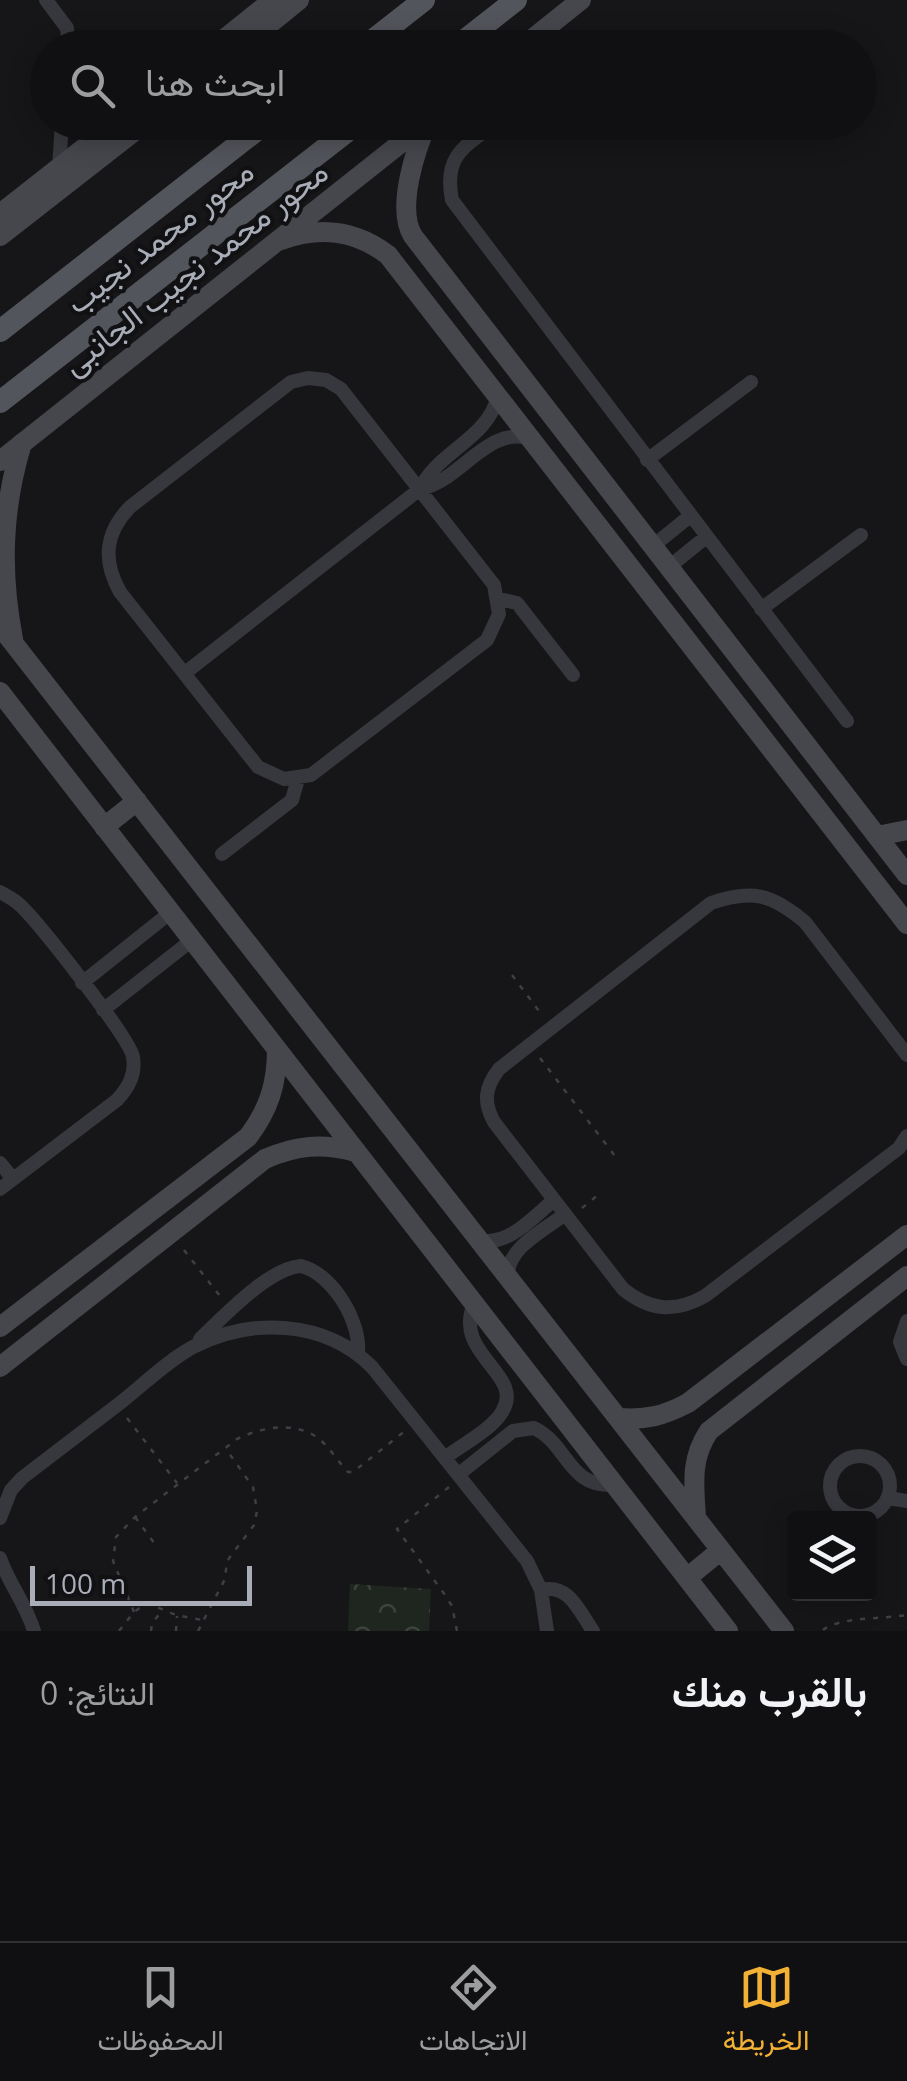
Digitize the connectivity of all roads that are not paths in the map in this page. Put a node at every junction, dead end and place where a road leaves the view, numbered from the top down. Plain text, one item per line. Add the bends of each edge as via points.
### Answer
1 (46, 0) edge
2 (274, 0) edge
3 (299, 0) edge
4 (424, 0) edge
5 (516, 0) edge
6 (581, 0) edge
7 (67, 30) edge
8 (236, 30) edge
9 (262, 30) edge
10 (386, 30) edge
11 (478, 30) edge
12 (544, 30) edge
13 (60, 140) edge
14 (105, 140) edge
15 (115, 140) edge
16 (244, 140) edge
17 (336, 140) edge
18 (405, 140) edge
19 (419, 140) edge
20 (473, 140) edge
21 (99, 149) junction
22 (58, 168) junction
23 (0, 214) edge
24 (406, 225) junction
25 (0, 236) edge
26 (282, 240) junction
27 (379, 248) junction
28 (0, 330) edge
29 (751, 382) dead end
30 (498, 396) junction
31 (0, 402) edge
32 (530, 438) junction
33 (22, 443) junction
34 (647, 460) junction
35 (0, 462) edge
36 (420, 489) junction
37 (690, 516) junction
38 (861, 534) dead end
39 (706, 537) junction
40 (653, 546) junction
41 (669, 567) junction
42 (499, 599) junction
43 (760, 608) junction
44 (0, 626) edge
45 (727, 642) junction
46 (15, 646) junction
47 (703, 661) junction
48 (184, 673) junction
49 (573, 675) dead end
50 (0, 692) edge
51 (847, 721) dead end
52 (298, 779) junction
53 (138, 801) junction
54 (104, 827) junction
55 (907, 830) edge
56 (877, 836) junction
57 (222, 854) dead end
58 (907, 875) edge
59 (0, 892) edge
60 (170, 912) junction
61 (907, 924) edge
62 (192, 940) junction
63 (82, 983) junction
64 (103, 1010) junction
65 (277, 1050) junction
66 (907, 1055) edge
67 (907, 1136) edge
68 (356, 1152) junction
69 (0, 1163) edge
70 (6, 1184) edge
71 (554, 1200) junction
72 (567, 1216) junction
73 (907, 1235) edge
74 (479, 1240) junction
75 (907, 1276) edge
76 (508, 1277) junction
77 (474, 1304) junction
78 (907, 1321) edge
79 (0, 1327) edge
80 (190, 1349) junction
81 (358, 1353) junction
82 (907, 1359) edge
83 (0, 1367) edge
84 (619, 1418) junction
85 (446, 1457) junction
86 (461, 1476) junction
87 (614, 1485) junction
88 (907, 1486) edge
89 (889, 1491) junction
90 (907, 1501) edge
91 (696, 1517) junction
92 (0, 1518) edge
93 (721, 1550) junction
94 (0, 1558) edge
95 (686, 1578) junction
96 (541, 1590) junction
97 (724, 1628) edge
98 (34, 1631) edge
99 (547, 1631) edge
100 (592, 1631) edge
101 (784, 1631) edge

1 - 7 street
2 - 8 street
3 - 9 street
4 - 10 main road
5 - 11 main road
6 - 12 street
13 - 22 street
14 - 21 street
15 - 21 street
16 - 28 main road, محور محمد نجيب
17 - 31 main road, محور محمد نجيب
18 - 26 street, محور محمد نجيب الجانبى
19 - 24 street
20 - 34 street via 451,165 452,200
21 - 22 street
21 - 25 street
22 - 23 street
24 - 27 street via 388,232
24 - 40 street
26 - 27 street via 333,230
26 - 33 street, محور محمد نجيب الجانبى
27 - 30 street
29 - 34 street
30 - 32 street
30 - 36 street via 487,421 435,466
32 - 36 street via 500,439 444,481
32 - 47 street
33 - 35 street, محور محمد نجيب الجانبى
33 - 46 street via 9,485 2,554
34 - 37 street
36 - 42 street
36 - 48 street
36 - 48 street via 342,388 308,378 291,382 145,495 117,520 109,538 110,575
37 - 39 street
37 - 40 street
38 - 43 street
39 - 41 street
39 - 43 street
40 - 41 street
41 - 45 street
42 - 49 street via 516,603
42 - 52 street via 487,640 312,775
43 - 51 street
44 - 46 street
45 - 47 street
45 - 56 street
46 - 53 street
47 - 61 street
48 - 52 street via 258,767
50 - 54 street
52 - 57 street via 292,800
53 - 54 street
53 - 74 street
54 - 60 street
55 - 56 street
56 - 58 street
59 - 63 street via 22,907
60 - 62 street
60 - 63 street
62 - 64 street
62 - 65 street
63 - 64 street
64 - 70 street via 134,1058 127,1088
65 - 68 street
65 - 79 street via 272,1097 248,1136
66 - 71 street via 785,905 735,895 711,903 490,1081 487,1109
67 - 72 street via 690,1305 672,1309 637,1300
68 - 77 street
68 - 83 street via 310,1145 265,1158
69 - 70 street
71 - 72 street
71 - 74 street via 504,1238
72 - 76 street via 515,1253
73 - 84 street via 688,1403 645,1420
74 - 76 street
75 - 91 street via 709,1431 693,1470
76 - 84 street
77 - 85 street via 469,1330 504,1384 505,1406
77 - 87 street
78 - 82 street via 900,1342
80 - 81 street via 240,1330 277,1327 313,1332
80 - 81 street via 281,1271 302,1266 312,1268 351,1313
80 - 92 street via 22,1478
81 - 85 street
84 - 91 street
85 - 86 street
86 - 87 street via 513,1431 534,1428 584,1480
86 - 96 street via 527,1560
87 - 95 street
88 - 89 street
89 - 89 street via 887,1474 873,1459 853,1457 836,1468 830,1487 837,1506 854,1516 874,1513
89 - 90 street
91 - 93 street
93 - 95 street
93 - 101 street
94 - 98 street
95 - 97 street
96 - 99 street
96 - 100 street via 565,1592

